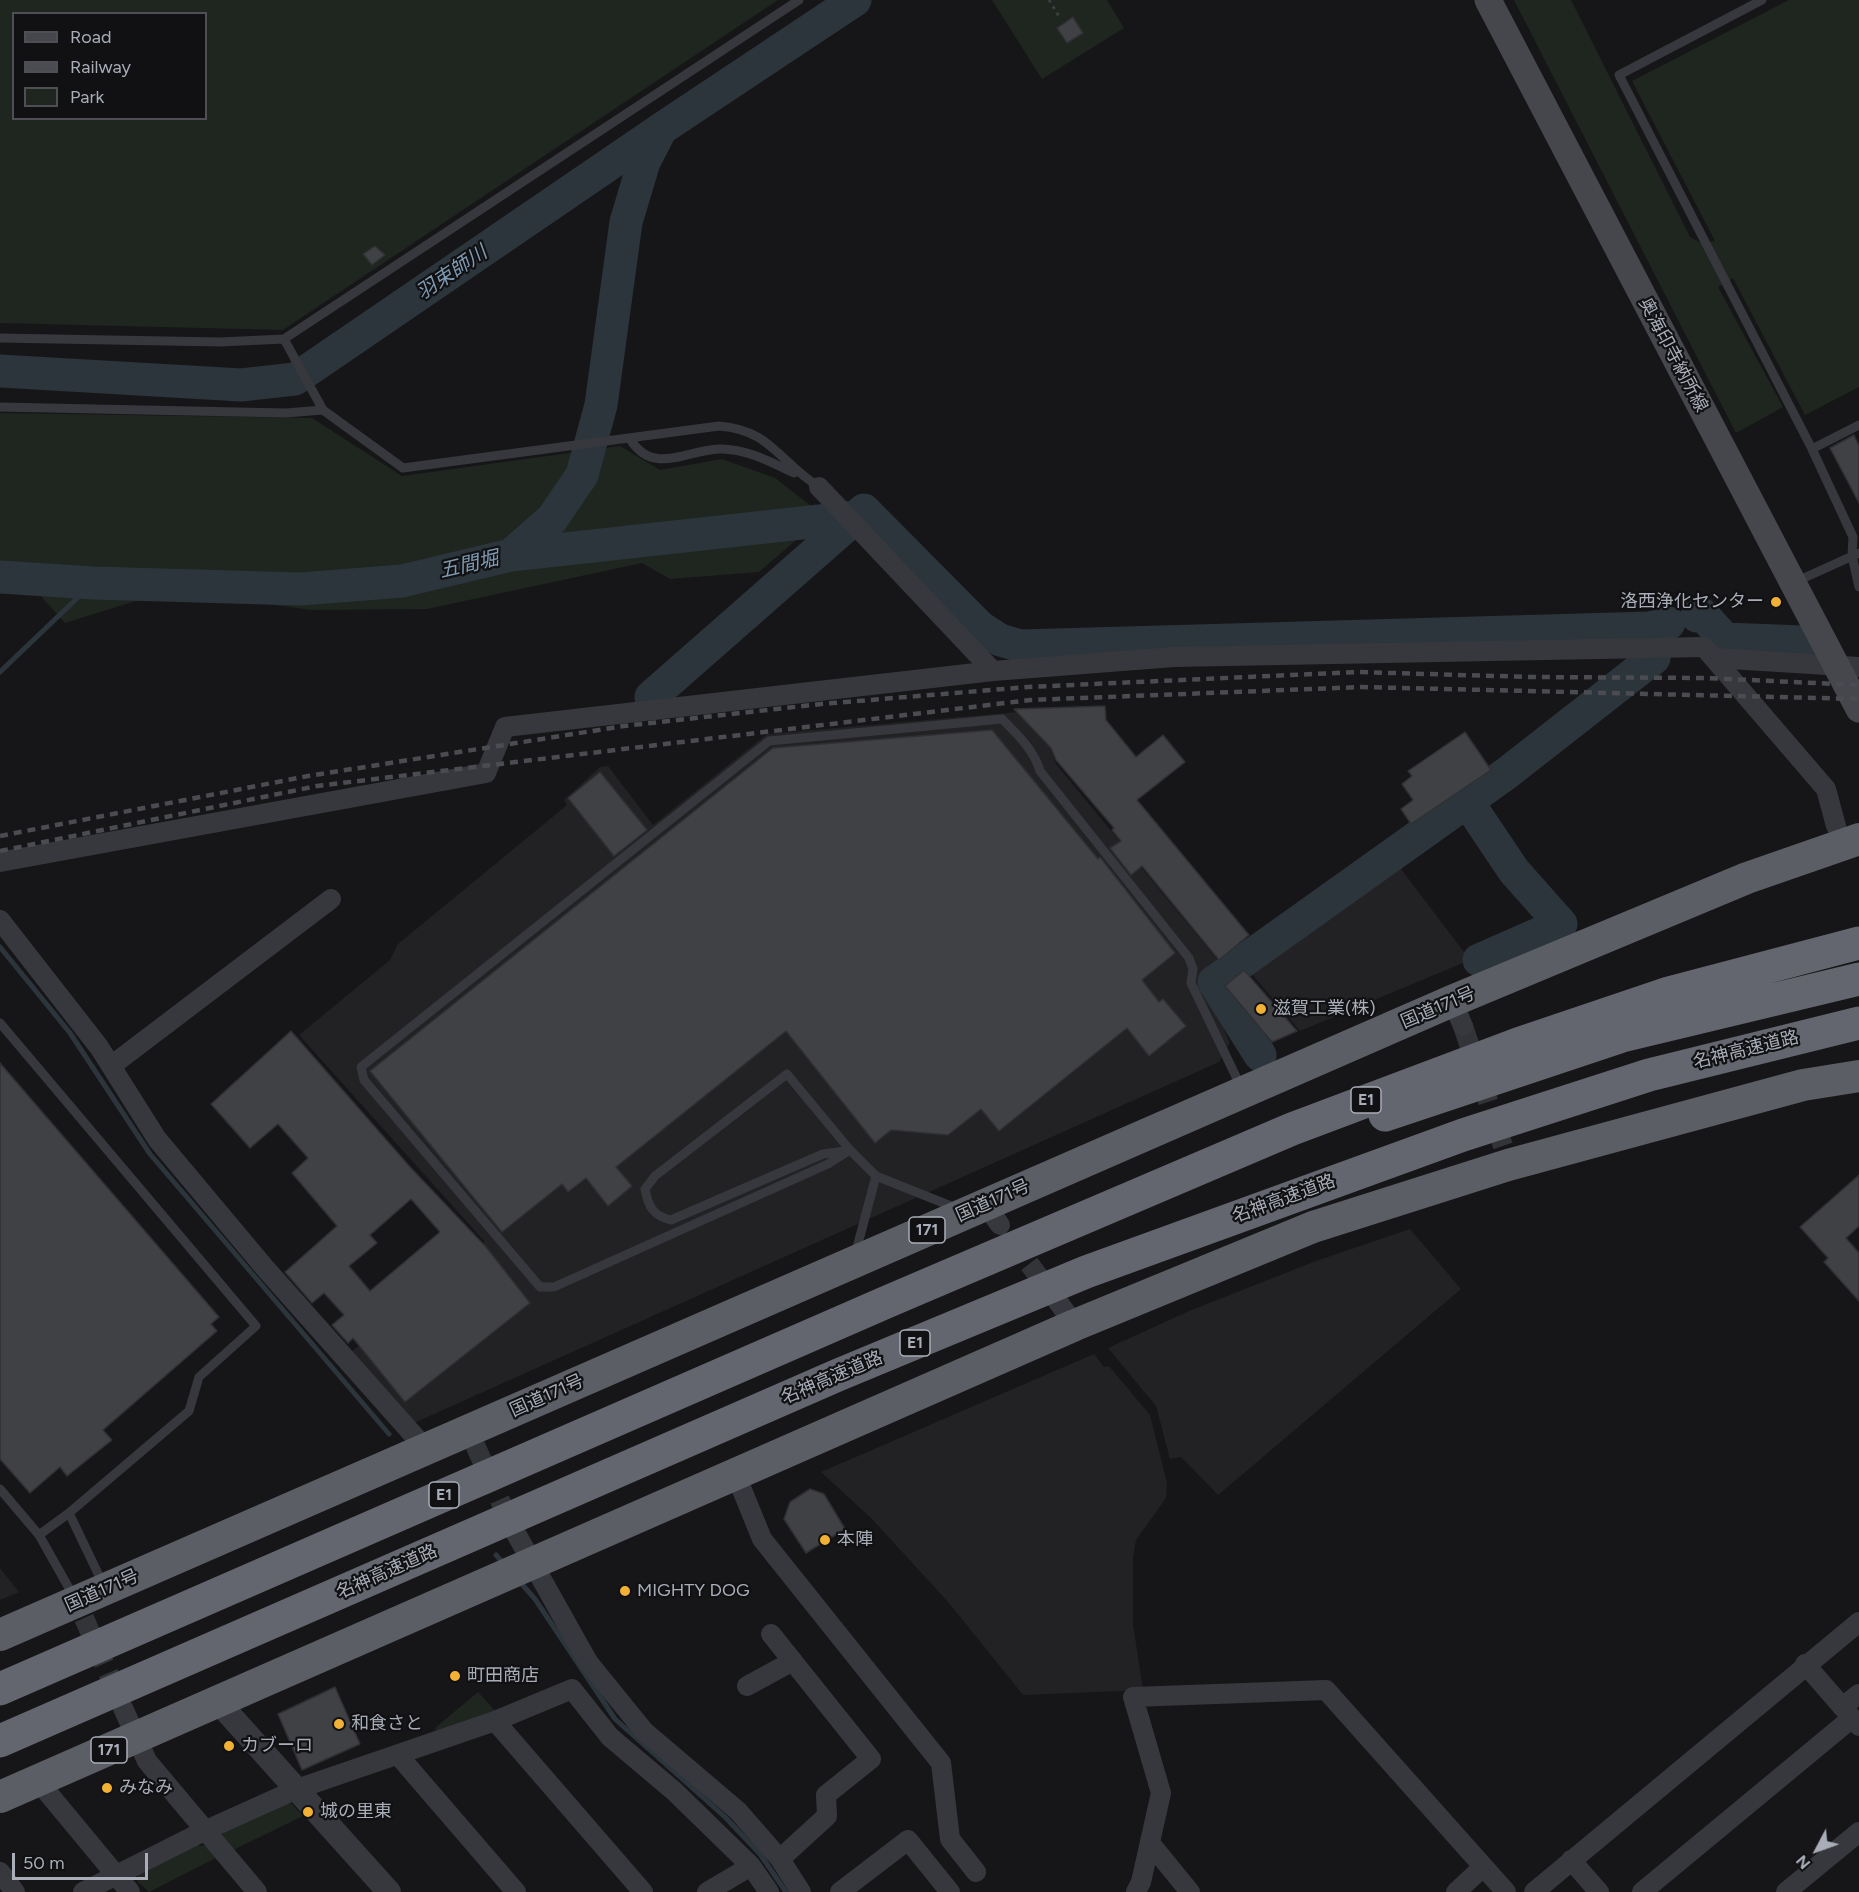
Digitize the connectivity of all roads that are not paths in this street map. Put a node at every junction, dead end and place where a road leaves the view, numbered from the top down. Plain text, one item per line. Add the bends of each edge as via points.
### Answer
1 (799, 0) edge
2 (1488, 0) edge
3 (1762, 0) edge
4 (0, 338) edge
5 (284, 339) junction
6 (0, 407) edge
7 (323, 410) junction
8 (1859, 425) edge
9 (630, 439) junction
10 (1812, 448) junction
11 (813, 483) junction
12 (1856, 554) edge
13 (1793, 583) junction
14 (1859, 587) edge
15 (1714, 658) junction
16 (1847, 665) edge
17 (993, 671) junction
18 (1859, 710) edge
19 (1851, 828) edge
20 (0, 862) edge
21 (331, 899) dead end
22 (0, 920) edge
23 (1859, 943) edge
24 (1859, 979) edge
25 (0, 1023) edge
26 (1859, 1023) edge
27 (111, 1066) junction
28 (1859, 1076) edge
29 (1237, 1080) junction
30 (850, 1150) junction
31 (876, 1176) junction
32 (984, 1214) junction
33 (853, 1262) junction
34 (1053, 1295) tunnel mouth
35 (889, 1300) junction
36 (1075, 1325) junction
37 (425, 1448) junction
38 (736, 1476) junction
39 (0, 1489) edge
40 (69, 1513) junction
41 (514, 1530) tunnel mouth
42 (39, 1535) junction
43 (534, 1563) junction
44 (105, 1589) junction
45 (80, 1610) junction
46 (1859, 1622) edge
47 (771, 1634) dead end
48 (0, 1635) edge
49 (793, 1661) junction
50 (1805, 1664) junction
51 (747, 1686) dead end
52 (0, 1689) edge
53 (1859, 1694) edge
54 (219, 1703) junction
55 (123, 1708) tunnel mouth
56 (1851, 1717) edge
57 (495, 1721) junction
58 (136, 1738) junction
59 (0, 1741) edge
60 (398, 1755) junction
61 (38, 1781) junction
62 (297, 1789) junction
63 (0, 1797) edge
64 (204, 1831) junction
65 (1859, 1832) edge
66 (1150, 1843) junction
67 (780, 1859) junction
68 (1571, 1860) junction
69 (751, 1866) junction
70 (1483, 1867) junction
71 (0, 1872) edge
72 (976, 1872) dead end
73 (116, 1875) junction
74 (15, 1892) edge
75 (83, 1892) edge
76 (130, 1892) edge
77 (257, 1892) edge
78 (389, 1892) edge
79 (516, 1892) edge
80 (643, 1892) edge
81 (707, 1892) edge
82 (769, 1892) edge
83 (801, 1892) edge
84 (840, 1892) edge
85 (950, 1892) edge
86 (1136, 1892) edge
87 (1190, 1892) edge
88 (1456, 1892) edge
89 (1506, 1892) edge
90 (1534, 1892) edge
91 (1599, 1892) edge
92 (1642, 1892) edge
93 (1786, 1892) edge

1 - 5 lane
2 - 13 main road, 奥海印寺納所線
3 - 10 lane via 1618,75
4 - 5 lane via 220,342
5 - 7 lane
6 - 7 lane via 286,413
7 - 9 lane via 403,468
8 - 10 lane
9 - 11 lane via 648,458 671,459 719,449 749,453
9 - 11 lane via 719,426 736,428 760,436
10 - 12 lane via 1853,537
11 - 17 street
12 - 13 lane
12 - 14 lane
13 - 16 main road, 奥海印寺納所線
15 - 16 street
15 - 17 street via 1704,647 1379,651 1174,657
15 - 19 street via 1826,789
16 - 18 main road, 奥海印寺納所線
17 - 20 street via 505,727 486,773
19 - 29 highway, 国道171号 / 171 via 1756,858 1674,895 1637,924 1457,1014
21 - 27 street
22 - 27 street
23 - 35 highway, E1 via 1669,993 1415,1081
24 - 35 highway, E1 via 1600,1044 1120,1207
25 - 40 lane via 256,1326 199,1377 189,1411
26 - 59 highway, 名神高速道路 / E1 via 1650,1075 1562,1103 1305,1191 1086,1272 838,1375
27 - 37 street via 157,1139
28 - 36 highway, 171 via 1803,1085 1506,1156 1313,1227
29 - 30 lane via 1191,983 1193,969 1189,958 1002,719 769,741 361,1067 364,1080 540,1287 554,1287 828,1164
29 - 32 highway, 国道171号 / 171
30 - 30 lane via 787,1074 655,1176 645,1189 648,1204 658,1217 671,1220 823,1154
30 - 31 lane
31 - 32 lane
31 - 33 lane
32 - 33 highway, 国道171号 / 171
33 - 37 highway, 国道171号 / 171 via 472,1438
34 - 36 street
35 - 52 highway, E1
36 - 38 highway, 171
37 - 44 highway, 国道171号 / 171
38 - 43 highway, 171
38 - 72 street via 762,1539 941,1763 950,1839
39 - 42 lane
40 - 42 lane
40 - 44 lane
41 - 43 street
42 - 45 lane
43 - 54 highway, 171
43 - 67 street via 588,1662 644,1731 738,1811
44 - 45 highway, 国道171号 / 171
45 - 48 highway, 国道171号 / 171
46 - 50 street
47 - 49 street
49 - 51 street
49 - 67 street via 871,1759 826,1795 827,1816
50 - 56 street
50 - 68 street
53 - 56 street
54 - 58 highway, 171
54 - 62 street
55 - 58 street
56 - 92 street
57 - 60 street
57 - 69 street via 572,1689 610,1737 674,1791
57 - 80 street
58 - 61 highway, 171
58 - 64 street via 147,1761
60 - 62 street
60 - 79 street
61 - 63 highway, 171
61 - 73 street
62 - 64 street
62 - 78 street
64 - 73 street
64 - 77 street
65 - 93 street
66 - 70 street via 1161,1793 1133,1697 1326,1690
66 - 86 street
66 - 87 street
67 - 83 street
68 - 90 street
68 - 91 street
69 - 81 street
69 - 82 street
70 - 88 street
70 - 89 street
71 - 74 street
73 - 75 street
73 - 76 street
84 - 85 street via 908,1840

